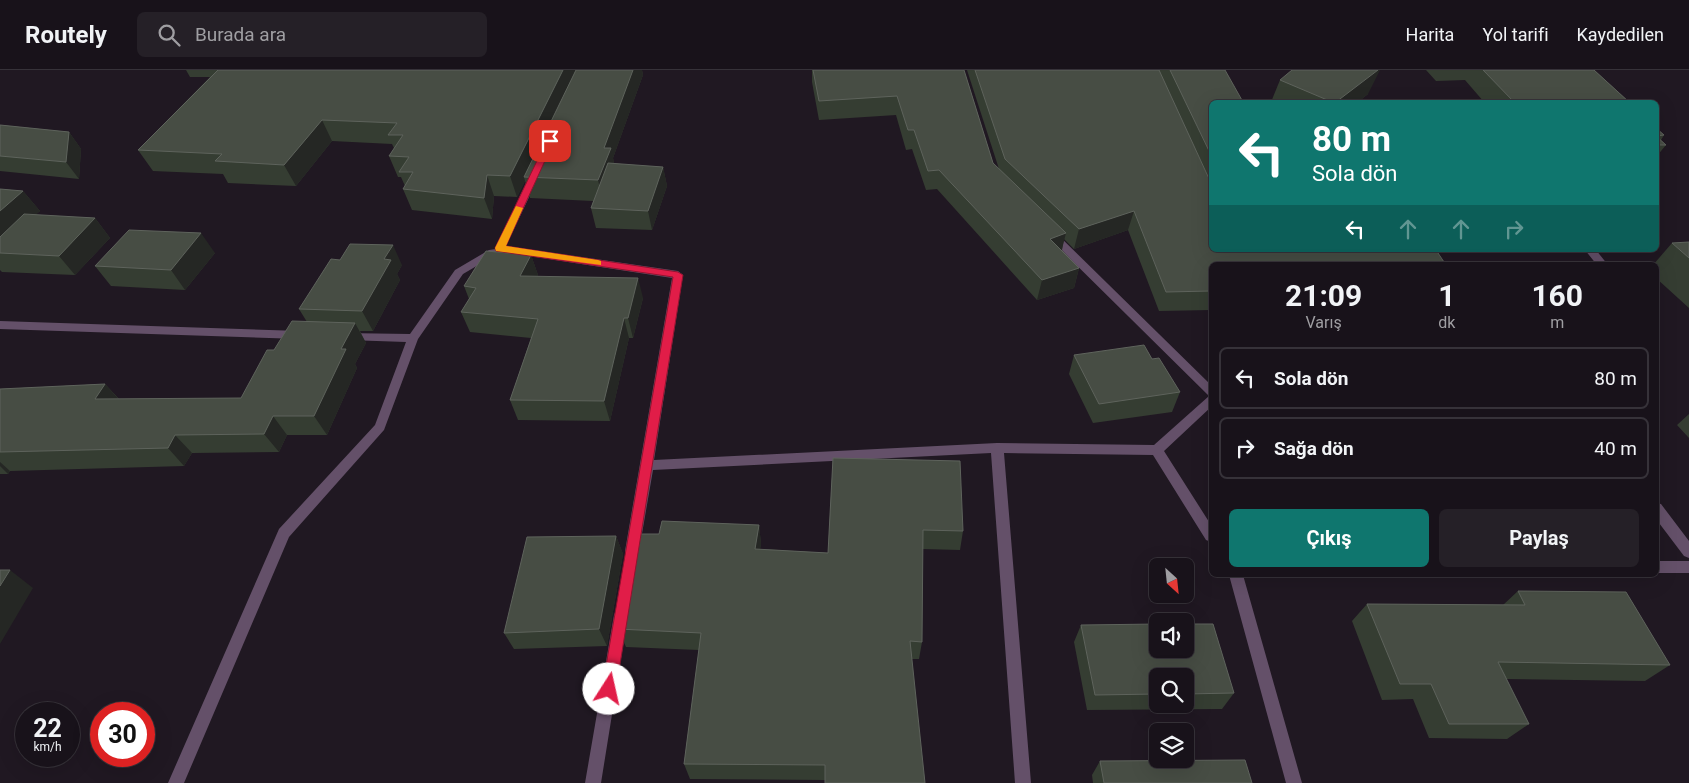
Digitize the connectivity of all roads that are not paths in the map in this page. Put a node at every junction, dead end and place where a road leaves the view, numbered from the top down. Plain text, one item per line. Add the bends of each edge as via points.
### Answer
1 (542, 159) edge
2 (1044, 228) edge
3 (500, 248) junction
4 (1592, 252) edge
5 (1600, 262) edge
6 (0, 325) edge
7 (315, 335) edge
8 (334, 336) edge
9 (413, 338) junction
10 (1209, 390) edge
11 (1209, 402) edge
12 (996, 448) junction
13 (1157, 450) junction
14 (647, 465) junction
15 (1659, 512) edge
16 (1209, 533) edge
17 (1689, 552) edge
18 (630, 561) edge
19 (1659, 567) edge
20 (1689, 567) edge
21 (1237, 577) edge
22 (624, 600) edge
23 (176, 783) edge
24 (593, 783) edge
25 (1024, 783) edge
26 (1294, 783) edge

1 - 3 street
2 - 10 street
3 - 9 street via 459,272
3 - 14 street via 678,275
4 - 5 street
6 - 7 street
8 - 9 street
9 - 23 street via 380,427 284,533
11 - 13 street
12 - 13 street
12 - 14 street
12 - 25 street
13 - 16 street
14 - 18 street
15 - 17 street
19 - 20 street
21 - 26 street
22 - 24 street

